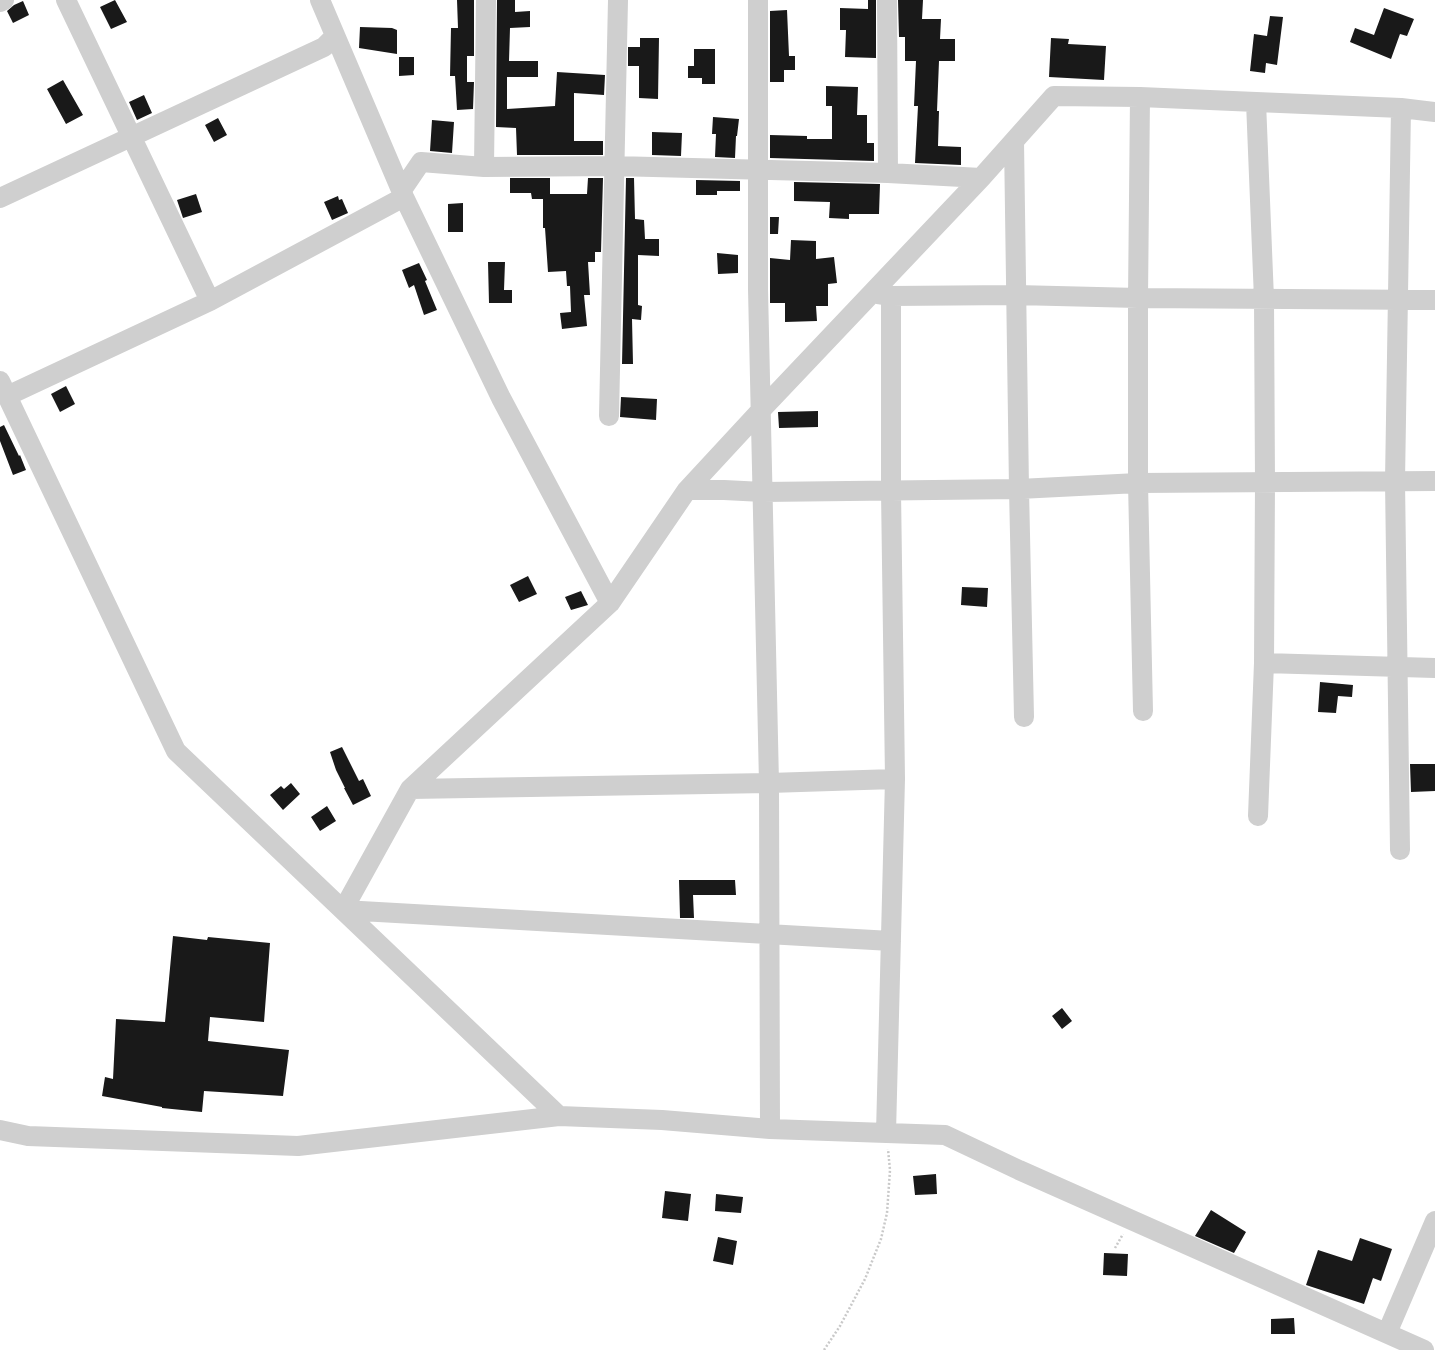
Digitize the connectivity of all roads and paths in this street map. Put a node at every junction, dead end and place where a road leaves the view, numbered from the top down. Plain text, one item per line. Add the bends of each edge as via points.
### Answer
1 (4, 0) edge
2 (66, 0) edge
3 (320, 0) edge
4 (486, 0) edge
5 (618, 0) edge
6 (758, 0) edge
7 (887, 0) edge
8 (0, 2) edge
9 (335, 36) junction
10 (1140, 97) junction
11 (1256, 102) junction
12 (1401, 108) junction
13 (1435, 112) edge
14 (131, 137) junction
15 (1014, 141) junction
16 (614, 166) junction
17 (484, 167) junction
18 (758, 171) junction
19 (888, 173) junction
20 (981, 178) junction
21 (403, 193) junction
22 (0, 198) edge
23 (882, 294) junction
24 (1016, 295) junction
25 (1138, 298) junction
26 (1264, 299) junction
27 (1398, 300) junction
28 (1435, 300) edge
29 (210, 301) junction
30 (4, 388) edge
31 (762, 409) junction
32 (609, 416) dead end
33 (1395, 481) junction
34 (1435, 482) edge
35 (1138, 483) junction
36 (1265, 483) junction
37 (1019, 489) junction
38 (687, 490) junction
39 (891, 491) junction
40 (762, 492) junction
41 (610, 603) junction
42 (1264, 663) junction
43 (1397, 667) junction
44 (1435, 668) edge
45 (1143, 711) dead end
46 (1024, 717) dead end
47 (895, 779) junction
48 (769, 783) junction
49 (410, 789) junction
50 (1258, 816) dead end
51 (1400, 850) dead end
52 (343, 910) junction
53 (769, 935) junction
54 (891, 941) junction
55 (559, 1116) junction
56 (770, 1129) junction
57 (0, 1130) edge
58 (886, 1133) junction
59 (1435, 1221) edge
60 (1387, 1333) junction
61 (824, 1350) edge
62 (1424, 1350) edge

1 - 8 street
2 - 14 street
3 - 9 street
4 - 17 street
5 - 16 street
6 - 18 street
7 - 19 street
9 - 14 street via 324,47
9 - 21 street
10 - 11 street
10 - 15 street via 1054,96
10 - 25 street
11 - 12 street
11 - 26 street
12 - 13 street
12 - 27 street
14 - 22 street
14 - 29 street
15 - 20 street
15 - 24 street
16 - 17 street
16 - 18 street
16 - 32 street
17 - 21 street via 421,162
18 - 19 street
18 - 31 street
19 - 20 street
20 - 23 street
21 - 29 street
21 - 41 street via 501,398
23 - 24 street
23 - 31 street
23 - 39 street
24 - 25 street
24 - 37 street
25 - 26 street
25 - 35 street
26 - 27 street
26 - 36 street
27 - 28 street
27 - 33 street
29 - 30 street
30 - 52 street via 176,751
31 - 38 street
31 - 40 street
33 - 34 street
33 - 36 street
33 - 43 street
35 - 36 street
35 - 37 street
35 - 45 street
36 - 42 street
37 - 39 street
37 - 46 street
38 - 40 street
38 - 41 street
39 - 40 street
39 - 47 street
40 - 48 street
41 - 49 street
42 - 43 street
42 - 50 street
43 - 44 street
43 - 51 street
47 - 48 street
47 - 54 street
48 - 49 street
48 - 53 street
49 - 52 street
52 - 53 street
52 - 55 street
53 - 54 street
53 - 56 street
54 - 58 street
55 - 56 street via 662,1120
55 - 57 street via 298,1146 28,1136
56 - 58 street
58 - 60 street via 945,1135 1018,1170
58 - 61 path via 890,1170 887,1213 881,1239 865,1279
59 - 60 street
60 - 62 street

